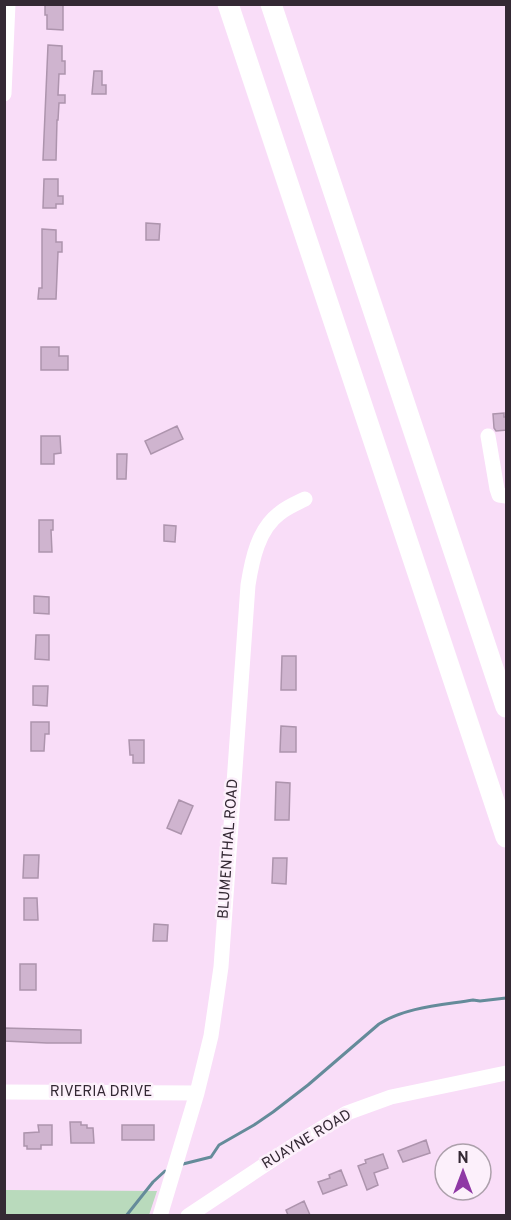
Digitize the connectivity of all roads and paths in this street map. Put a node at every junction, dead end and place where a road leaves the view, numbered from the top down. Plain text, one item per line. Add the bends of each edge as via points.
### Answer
1 (8, 4) edge
2 (228, 4) edge
3 (271, 4) edge
4 (4, 94) edge
5 (488, 436) dead end
6 (503, 495) edge
7 (305, 499) dead end
8 (507, 707) edge
9 (507, 837) edge
10 (507, 1073) edge
11 (4, 1092) edge
12 (197, 1093) junction
13 (160, 1215) edge
14 (188, 1215) edge

1 - 4 street
2 - 9 highway
3 - 8 highway
5 - 6 street via 493,472
7 - 12 street, BLUMENTHAL ROAD via 279,513 268,526 255,551 248,585 221,967
10 - 14 street, RUAYNE ROAD via 391,1097 347,1113
11 - 12 street, RIVERIA DRIVE
12 - 13 street, BLUMENTHAL ROAD

